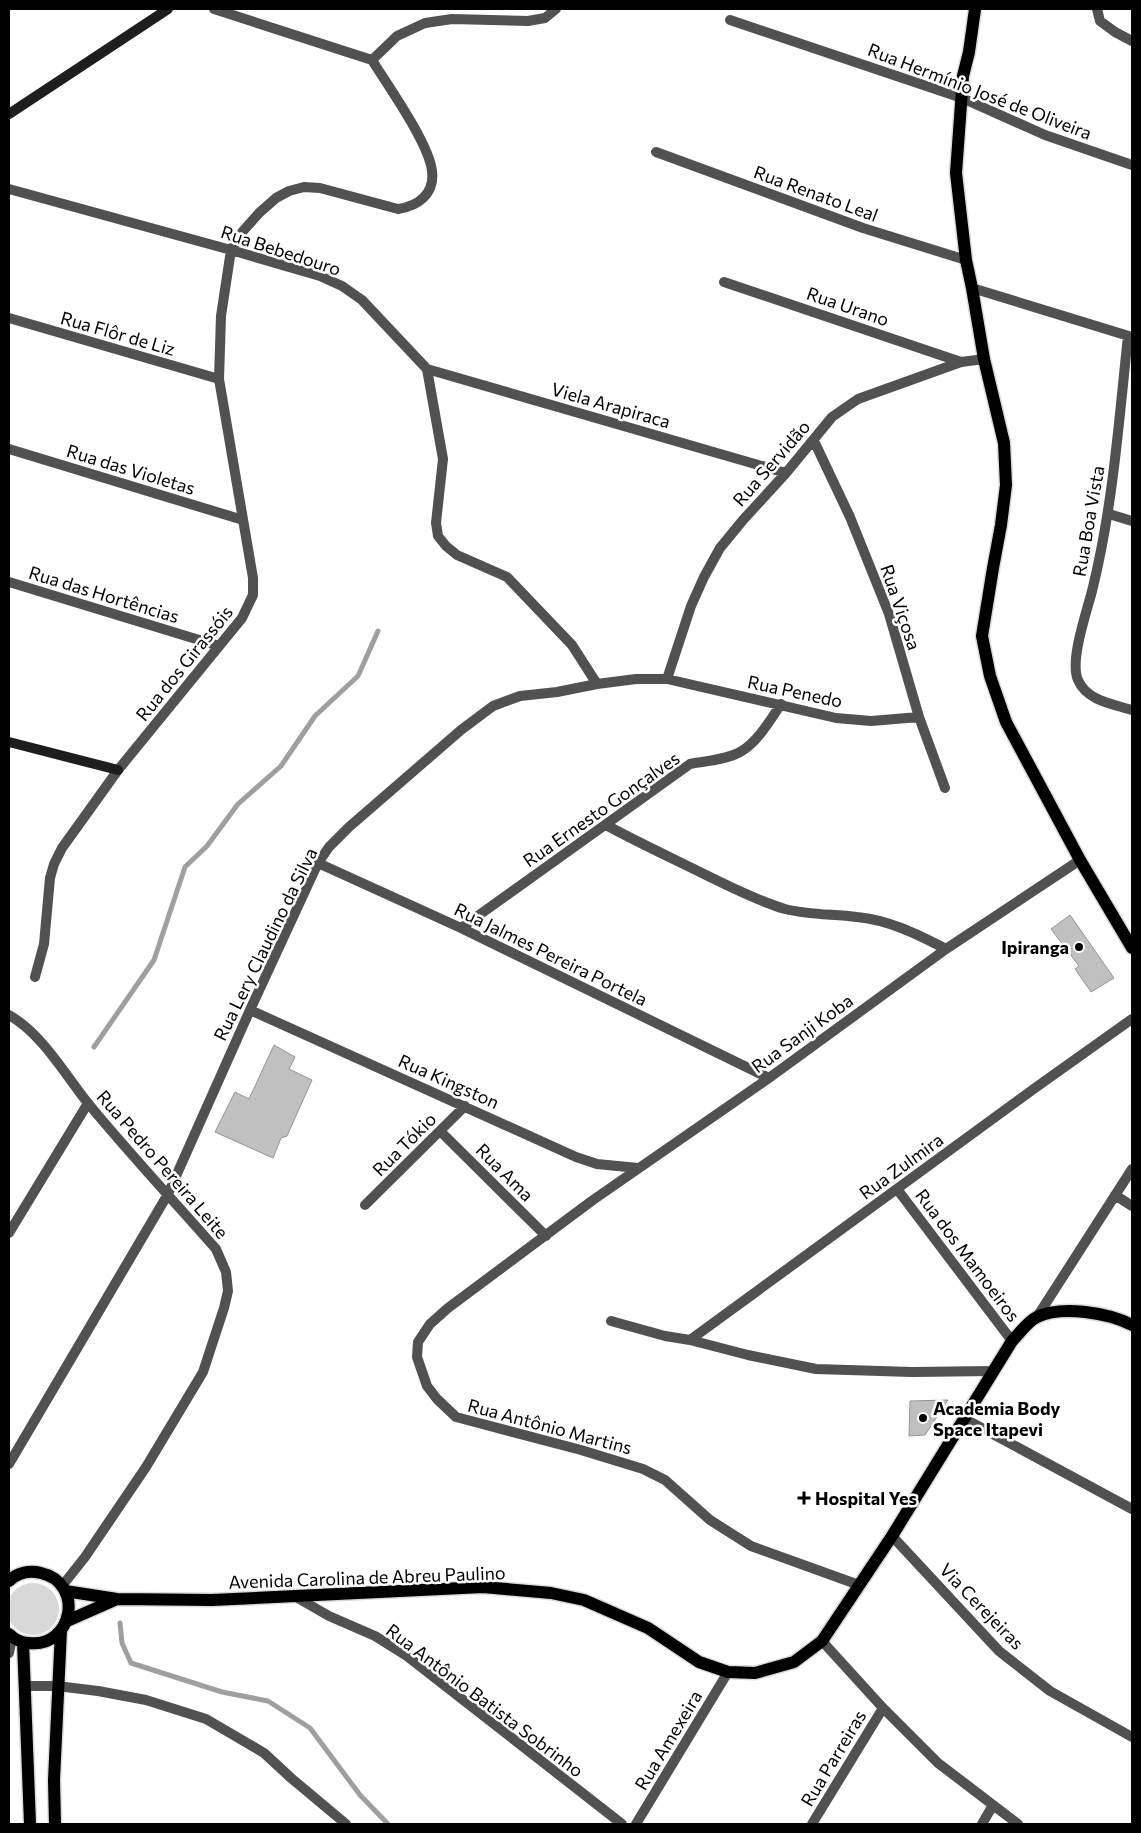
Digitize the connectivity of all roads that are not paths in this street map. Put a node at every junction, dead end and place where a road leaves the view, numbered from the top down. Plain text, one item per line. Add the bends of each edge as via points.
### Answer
1 (168, 9) edge
2 (214, 9) edge
3 (556, 9) edge
4 (975, 9) edge
5 (1097, 9) edge
6 (730, 20) dead end
7 (1132, 41) edge
8 (372, 60) junction
9 (962, 98) junction
10 (9, 114) edge
11 (656, 152) dead end
12 (1132, 165) edge
13 (9, 189) edge
14 (231, 250) junction
15 (966, 260) junction
16 (724, 282) dead end
17 (972, 288) junction
18 (9, 318) edge
19 (1130, 336) edge
20 (984, 359) junction
21 (961, 362) junction
22 (426, 369) junction
23 (219, 379) junction
24 (814, 441) junction
25 (9, 449) edge
26 (786, 473) junction
27 (1109, 514) junction
28 (243, 520) junction
29 (1132, 521) edge
30 (9, 582) edge
31 (219, 646) junction
32 (667, 679) junction
33 (597, 684) junction
34 (781, 704) junction
35 (1132, 710) edge
36 (919, 717) junction
37 (9, 742) edge
38 (118, 770) junction
39 (945, 788) dead end
40 (606, 825) junction
41 (1080, 860) junction
42 (318, 863) junction
43 (461, 928) junction
44 (1132, 948) edge
45 (946, 949) junction
46 (35, 977) dead end
47 (250, 1010) junction
48 (9, 1015) edge
49 (1132, 1019) edge
50 (769, 1078) junction
51 (88, 1103) junction
52 (465, 1106) junction
53 (440, 1131) junction
54 (638, 1168) junction
55 (1132, 1169) edge
56 (897, 1189) junction
57 (168, 1194) junction
58 (1115, 1195) junction
59 (365, 1205) dead end
60 (1132, 1206) edge
61 (9, 1233) edge
62 (546, 1236) junction
63 (1037, 1317) junction
64 (610, 1321) dead end
65 (1132, 1324) edge
66 (690, 1340) junction
67 (1012, 1341) junction
68 (994, 1370) junction
69 (965, 1419) junction
70 (9, 1464) edge
71 (1132, 1509) edge
72 (892, 1536) junction
73 (9, 1581) edge
74 (859, 1584) junction
75 (64, 1588) junction
76 (296, 1596) junction
77 (117, 1599) junction
78 (64, 1626) junction
79 (15, 1638) edge
80 (822, 1641) junction
81 (9, 1653) edge
82 (728, 1672) junction
83 (24, 1686) junction
84 (57, 1686) junction
85 (883, 1708) junction
86 (1132, 1736) edge
87 (992, 1805) junction
88 (30, 1824) edge
89 (55, 1824) edge
90 (346, 1824) edge
91 (622, 1824) edge
92 (636, 1824) edge
93 (812, 1824) edge
94 (982, 1824) edge
95 (1018, 1824) edge

1 - 10 street
2 - 8 street
3 - 8 street via 545,18 528,20 452,19 425,23 397,36
4 - 9 main road
5 - 7 street via 1100,21
6 - 9 street, Rua Hermínio José de Oliveira
8 - 14 street via 424,147 432,171 431,188 423,199 411,207 398,209 320,188 304,187 276,198 259,213
9 - 12 street, Rua Hermínio José de Oliveira via 1045,135
9 - 15 main road via 956,173
11 - 15 street, Rua Renato Leal via 863,228
13 - 14 street, Rua Bebedouro
14 - 22 street, Rua Bebedouro via 320,276 342,286 362,300
14 - 23 street, Rua dos Girassóis via 221,316
15 - 17 main road
16 - 21 street, Rua Urano
17 - 19 street
17 - 20 main road
18 - 23 street, Rua Flôr de Liz
19 - 27 street, Rua Boa Vista
20 - 21 street, Rua Servidão
20 - 41 main road via 1004,443 1006,485 982,636 985,652 1006,722
21 - 24 street, Rua Servidão via 858,399 832,417
22 - 26 street, Viela Arapiraca
22 - 33 street via 443,459 436,523 438,536 457,555 507,577 572,645
23 - 28 street, Rua dos Girassóis
24 - 26 street, Rua Servidão
24 - 36 street, Rua Viçosa via 850,517 889,614
25 - 28 street, Rua das Violetas
26 - 32 street, Rua Servidão via 720,548 691,606
27 - 29 street
27 - 35 street, Rua Boa Vista via 1075,657 1077,679 1087,693
28 - 31 street, Rua dos Girassóis via 253,595 242,618
30 - 31 street, Rua das Hortências
31 - 38 street, Rua dos Girassóis
32 - 33 street, Rua Lery Claudino da Silva
32 - 34 street, Rua Penedo
33 - 42 street, Rua Lery Claudino da Silva via 520,696 493,706 349,827
34 - 36 street, Rua Penedo via 836,718 871,721
34 - 40 street, Rua Ernesto Gonçalves via 762,732 741,752 690,764
36 - 39 street, Rua Viçosa
37 - 38 street
38 - 46 street, Rua dos Girassóis via 54,864 44,944
40 - 43 street, Rua Ernesto Gonçalves
40 - 45 street via 762,901 813,914 889,923
41 - 44 main road
41 - 45 street, Rua Sanji Koba
42 - 43 street, Rua Jalmes Pereira Portela
42 - 47 street, Rua Lery Claudino da Silva
43 - 50 street, Rua Jalmes Pereira Portela
45 - 50 street, Rua Sanji Koba
47 - 52 street, Rua Kingston
47 - 57 street, Rua Lery Claudino da Silva
48 - 51 street, Rua Pedro Pereira Leite via 42,1043
49 - 56 street, Rua Zulmira
50 - 54 street, Rua Sanji Koba
51 - 57 street, Rua Pedro Pereira Leite
51 - 61 street
52 - 53 street, Rua Tókio
52 - 54 street, Rua Kingston via 597,1164
53 - 59 street, Rua Tókio
53 - 62 street, Rua Ama
54 - 62 street, Rua Sanji Koba
55 - 58 street
56 - 66 street, Rua Zulmira
56 - 67 street, Rua dos Mamoeiros
57 - 70 street, Rua Lery Claudino da Silva
57 - 75 street, Rua Pedro Pereira Leite via 216,1248 226,1272 228,1291 224,1308 203,1372 146,1467
58 - 60 street
58 - 63 street
62 - 74 street, Rua Antônio Martins via 430,1324 418,1342 417,1357 427,1386 437,1399 456,1417 643,1469 665,1480 710,1520 751,1546
63 - 65 main road, Avenida Carolina de Abreu Paulino via 1064,1310 1090,1312
63 - 67 main road, Avenida Carolina de Abreu Paulino
64 - 66 street
66 - 68 street via 816,1369
67 - 68 main road, Avenida Carolina de Abreu Paulino
68 - 69 main road, Avenida Carolina de Abreu Paulino
69 - 71 street
69 - 72 main road, Avenida Carolina de Abreu Paulino
72 - 74 main road, Avenida Carolina de Abreu Paulino
72 - 86 street, Via Cerejeiras via 999,1651 1050,1691
73 - 75 main road via 19,1574 38,1572 47,1574
74 - 80 main road, Avenida Carolina de Abreu Paulino
75 - 77 main road, Avenida Carolina de Abreu Paulino
75 - 78 main road via 69,1611
76 - 77 main road, Avenida Carolina de Abreu Paulino via 212,1600
76 - 82 main road, Avenida Carolina de Abreu Paulino via 483,1587 551,1593 584,1600 648,1628 699,1662
76 - 91 street, Rua Antônio Batista Sobrinho via 407,1656
77 - 78 main road, Avenida Carolina de Abreu Paulino
78 - 79 main road, Avenida Carolina de Abreu Paulino via 40,1643
78 - 84 main road
79 - 81 street
79 - 83 main road
80 - 82 main road, Avenida Carolina de Abreu Paulino via 794,1662 755,1673
80 - 85 street
82 - 92 street, Rua Amexeira
83 - 84 street
83 - 88 main road
84 - 89 main road
84 - 90 street via 146,1700 206,1719 264,1753
85 - 87 street via 938,1764
85 - 93 street, Rua Parreiras
87 - 94 street
87 - 95 street

